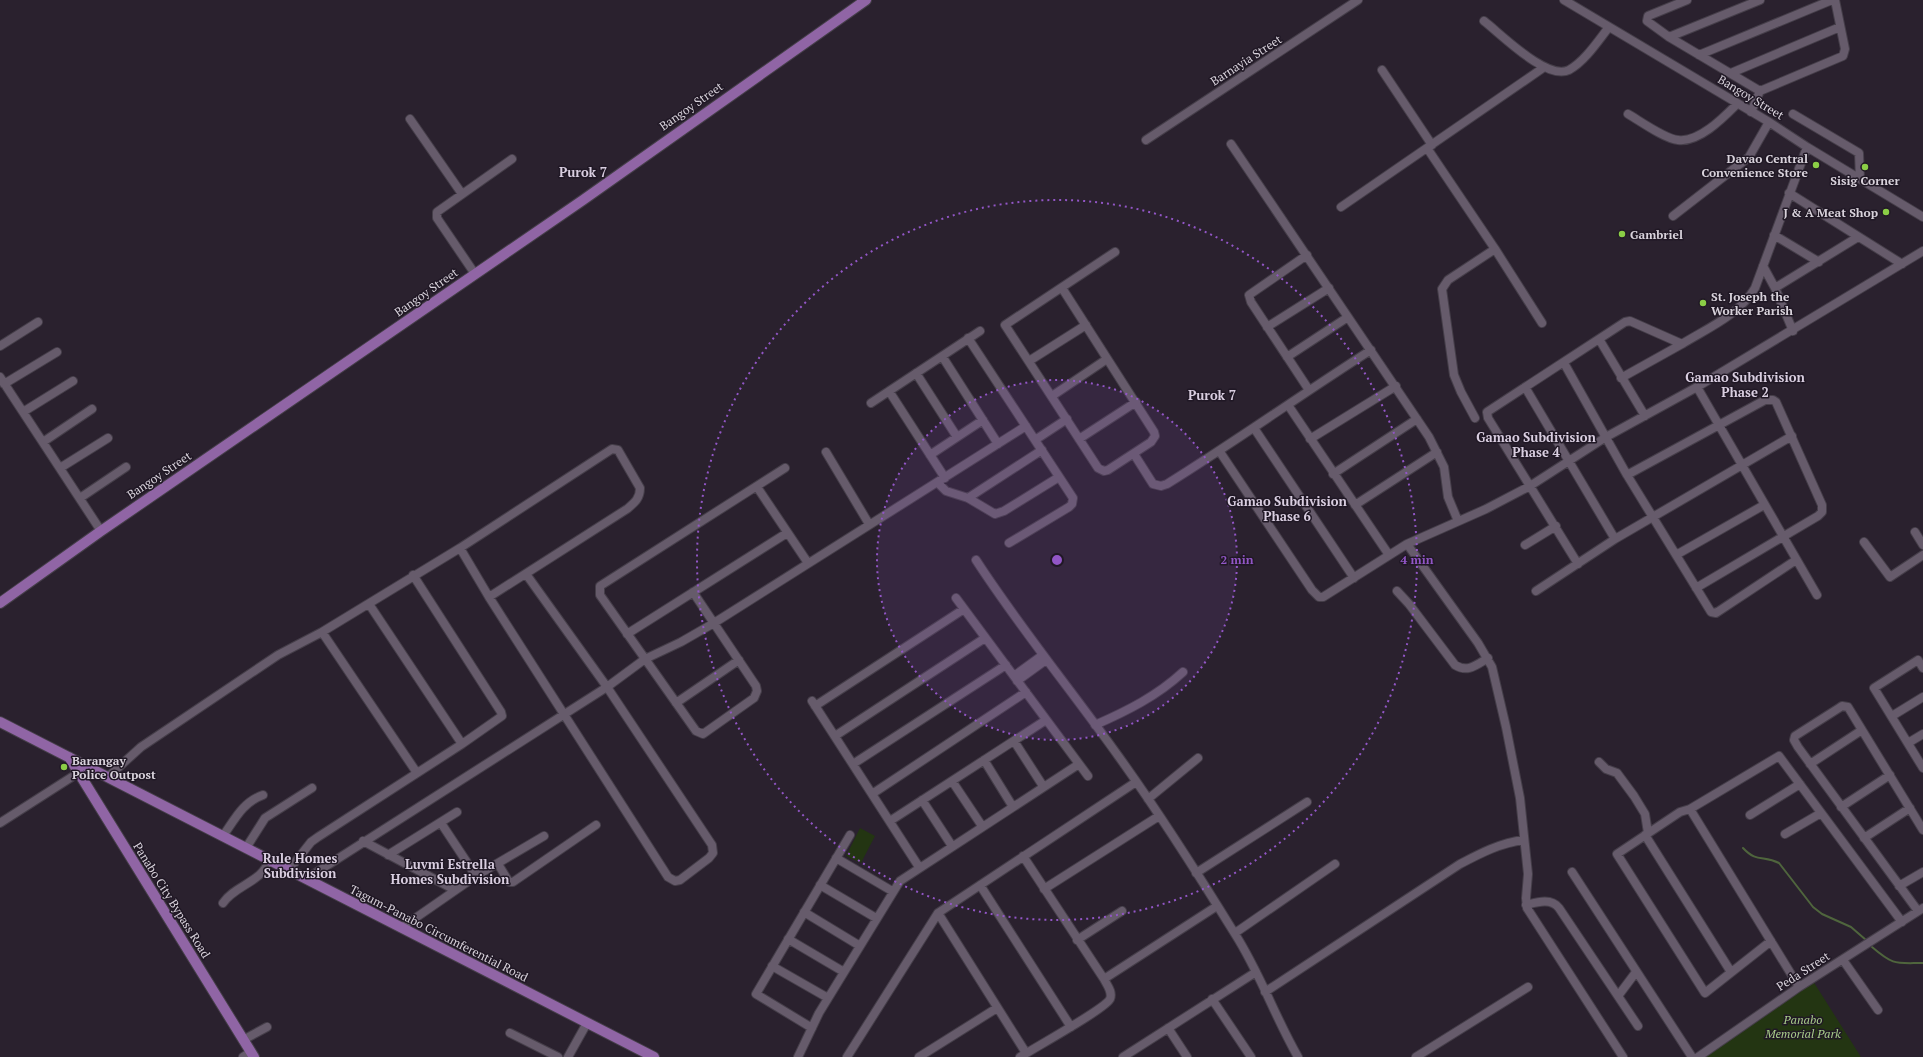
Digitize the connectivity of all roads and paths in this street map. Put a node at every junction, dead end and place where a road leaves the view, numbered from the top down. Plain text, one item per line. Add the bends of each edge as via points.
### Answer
1 (866, 0) edge
2 (1358, 0) edge
3 (1564, 0) edge
4 (1687, 0) edge
5 (1760, 0) edge
6 (1834, 0) edge
7 (1484, 21) dead end
8 (1609, 27) junction
9 (1840, 27) junction
10 (1669, 37) junction
11 (1699, 55) junction
12 (1543, 68) junction
13 (1382, 70) dead end
14 (1732, 73) junction
15 (1760, 91) junction
16 (1737, 104) junction
17 (1751, 112) junction
18 (1628, 114) dead end
19 (1793, 114) dead end
20 (410, 119) dead end
21 (1770, 122) junction
22 (1146, 140) dead end
23 (1230, 144) dead end
24 (1429, 146) junction
25 (1807, 147) junction
26 (512, 159) dead end
27 (1860, 179) junction
28 (1789, 193) junction
29 (462, 194) junction
30 (1341, 207) dead end
31 (1673, 216) dead end
32 (1923, 217) edge
33 (1774, 236) junction
34 (1858, 237) junction
35 (1495, 249) junction
36 (1923, 251) edge
37 (1115, 252) dead end
38 (1307, 255) junction
39 (1819, 262) junction
40 (1902, 264) junction
41 (1763, 266) junction
42 (474, 274) junction
43 (1062, 288) junction
44 (1329, 288) junction
45 (1775, 288) junction
46 (1348, 318) junction
47 (38, 322) dead end
48 (1542, 323) dead end
49 (1086, 325) junction
50 (1267, 327) junction
51 (980, 331) dead end
52 (1793, 331) junction
53 (968, 338) junction
54 (1599, 339) junction
55 (1682, 344) junction
56 (0, 346) edge
57 (1371, 350) junction
58 (57, 352) dead end
59 (942, 356) junction
60 (1287, 357) junction
61 (1107, 359) junction
62 (1029, 361) junction
63 (1564, 363) junction
64 (916, 373) junction
65 (1621, 378) junction
66 (2, 380) edge
67 (73, 381) dead end
68 (1396, 386) junction
69 (1525, 387) junction
70 (1697, 388) junction
71 (1309, 390) junction
72 (889, 391) junction
73 (1052, 396) junction
74 (870, 402) dead end
75 (1136, 402) junction
76 (1288, 405) junction
77 (92, 409) dead end
78 (23, 412) junction
79 (1645, 416) junction
80 (1475, 418) dead end
81 (1066, 419) junction
82 (1417, 419) junction
83 (983, 420) junction
84 (1026, 426) junction
85 (1718, 427) junction
86 (1254, 428) junction
87 (1792, 436) junction
88 (957, 437) junction
89 (1606, 437) junction
90 (108, 438) dead end
91 (1079, 438) junction
92 (1310, 439) junction
93 (1035, 440) junction
94 (43, 442) junction
95 (998, 444) junction
96 (1042, 450) junction
97 (826, 452) dead end
98 (1220, 452) junction
99 (1438, 452) junction
100 (930, 454) junction
101 (1134, 454) junction
102 (1568, 461) junction
103 (1741, 465) junction
104 (126, 467) dead end
105 (60, 468) junction
106 (785, 468) dead end
107 (1333, 474) junction
108 (1627, 475) junction
109 (1059, 477) junction
110 (946, 478) junction
111 (938, 483) junction
112 (756, 486) junction
113 (1530, 486) junction
114 (80, 498) junction
115 (968, 498) junction
116 (1355, 505) junction
117 (1764, 505) junction
118 (1652, 517) junction
119 (1458, 521) junction
120 (869, 524) junction
121 (1556, 526) junction
122 (101, 531) junction
123 (1915, 532) dead end
124 (787, 533) junction
125 (1783, 538) junction
126 (1616, 539) junction
127 (1864, 542) dead end
128 (1010, 543) dead end
129 (1407, 544) junction
130 (1525, 545) dead end
131 (1923, 545) edge
132 (460, 548) junction
133 (1389, 555) junction
134 (1676, 555) junction
135 (1923, 555) edge
136 (976, 560) dead end
137 (1796, 560) junction
138 (808, 564) junction
139 (1578, 564) junction
140 (526, 574) junction
141 (413, 576) junction
142 (1354, 578) junction
143 (1696, 588) junction
144 (1536, 591) dead end
145 (693, 592) junction
146 (1397, 592) dead end
147 (1817, 595) dead end
148 (489, 597) junction
149 (956, 598) dead end
150 (0, 603) edge
151 (369, 604) junction
152 (964, 609) junction
153 (714, 623) junction
154 (322, 632) junction
155 (628, 634) junction
156 (985, 638) junction
157 (1044, 658) junction
158 (1488, 658) junction
159 (645, 659) junction
160 (739, 660) junction
161 (1006, 665) junction
162 (1923, 668) edge
163 (1183, 672) dead end
164 (1016, 679) junction
165 (607, 687) junction
166 (1026, 692) junction
167 (1923, 697) edge
168 (676, 703) junction
169 (563, 714) junction
170 (1892, 716) junction
171 (1046, 720) junction
172 (0, 722) edge
173 (1095, 725) junction
174 (1862, 730) junction
175 (1923, 734) edge
176 (835, 736) junction
177 (1014, 740) junction
178 (1908, 743) junction
179 (462, 744) junction
180 (69, 757) junction
181 (1198, 758) dead end
182 (984, 760) junction
183 (1600, 762) dead end
184 (853, 764) junction
185 (1079, 764) junction
186 (1810, 764) junction
187 (1923, 768) edge
188 (78, 773) junction
189 (416, 773) junction
190 (1890, 775) junction
191 (109, 776) junction
192 (1088, 776) dead end
193 (952, 781) junction
194 (1136, 782) junction
195 (1800, 784) junction
196 (1044, 786) junction
197 (312, 788) dead end
198 (872, 794) junction
199 (263, 795) dead end
200 (1148, 799) junction
201 (922, 800) junction
202 (1307, 802) dead end
203 (1013, 806) junction
204 (1841, 807) junction
205 (1910, 808) junction
206 (1690, 809) junction
207 (457, 812) dead end
208 (1821, 813) junction
209 (1750, 815) dead end
210 (1159, 816) junction
211 (890, 821) junction
212 (0, 823) edge
213 (441, 823) junction
214 (596, 825) dead end
215 (982, 826) junction
216 (1923, 830) edge
217 (1646, 834) junction
218 (1785, 834) dead end
219 (850, 835) dead end
220 (223, 836) junction
221 (544, 836) dead end
222 (1864, 838) junction
223 (1524, 840) junction
224 (363, 841) junction
225 (952, 846) junction
226 (246, 848) junction
227 (388, 855) junction
228 (1023, 856) junction
229 (836, 858) junction
230 (269, 860) junction
231 (498, 864) junction
232 (1335, 864) dead end
233 (919, 867) junction
234 (289, 870) junction
235 (1572, 872) dead end
236 (1923, 872) edge
237 (1196, 873) junction
238 (476, 876) junction
239 (306, 879) junction
240 (820, 885) junction
241 (980, 885) junction
242 (1899, 886) junction
243 (1044, 889) junction
244 (455, 890) junction
245 (892, 891) junction
246 (223, 903) dead end
247 (1526, 905) junction
248 (1217, 906) junction
249 (1920, 910) edge
250 (1122, 911) dead end
251 (804, 912) junction
252 (938, 913) junction
253 (876, 918) junction
254 (1902, 922) junction
255 (401, 928) junction
256 (1234, 933) junction
257 (788, 939) junction
258 (1077, 940) junction
259 (1770, 941) junction
260 (860, 946) junction
261 (1843, 960) junction
262 (772, 966) junction
263 (844, 972) junction
264 (1256, 972) junction
265 (1636, 972) junction
266 (1731, 972) junction
267 (1104, 979) junction
268 (1528, 987) dead end
269 (1799, 988) junction
270 (1265, 992) junction
271 (1618, 996) junction
272 (828, 998) junction
273 (1212, 999) junction
274 (997, 1008) junction
275 (1878, 1010) dead end
276 (587, 1023) junction
277 (1638, 1026) dead end
278 (267, 1027) dead end
279 (1071, 1027) junction
280 (812, 1028) junction
281 (1168, 1028) junction
282 (510, 1033) dead end
283 (243, 1040) junction
284 (249, 1055) edge
285 (1023, 1055) edge
286 (1125, 1056) edge
287 (558, 1057) edge
288 (568, 1057) edge
289 (654, 1057) edge
290 (798, 1057) edge
291 (847, 1057) edge
292 (919, 1057) edge
293 (1187, 1057) edge
294 (1250, 1057) edge
295 (1298, 1057) edge
296 (1416, 1057) edge
297 (1623, 1057) edge
298 (1692, 1057) edge
299 (1698, 1057) edge

1 - 42 main road, Bangoy Street
2 - 22 street, Barnayia Street
3 - 8 street, Bangoy Street
4 - 10 street via 1646,19 1649,24
5 - 10 street
6 - 9 street
6 - 11 street
7 - 12 street
8 - 12 street via 1587,54 1568,70
8 - 16 street, Bangoy Street
9 - 14 street
9 - 15 street via 1845,49 1843,56
10 - 11 street
11 - 14 street
12 - 24 street
13 - 24 street
14 - 15 street
15 - 17 street
16 - 17 street, Bangoy Street
16 - 18 street via 1707,130 1686,140 1671,138
17 - 21 street, Bangoy Street
19 - 27 street via 1859,152
20 - 29 street
21 - 25 street, Bangoy Street
21 - 31 street via 1745,161
23 - 38 street
24 - 30 street
24 - 35 street
25 - 27 street, Bangoy Street
25 - 28 street
26 - 29 street
27 - 32 street, Bangoy Street
28 - 33 street
28 - 34 street
29 - 42 street via 436,215
33 - 39 street
33 - 41 street
34 - 39 street
34 - 40 street
35 - 48 street
35 - 80 street via 1448,280 1442,289 1454,375
36 - 40 street
37 - 43 street
38 - 44 street
38 - 50 street via 1250,293 1251,302
39 - 45 street
40 - 52 street
41 - 45 street
41 - 55 street via 1755,288 1740,308
42 - 122 main road, Bangoy Street
43 - 49 street
43 - 62 street via 1005,325
44 - 46 street
44 - 50 street
45 - 52 street
46 - 57 street
46 - 60 street
47 - 56 street
49 - 61 street
49 - 62 street
50 - 60 street
51 - 53 street
52 - 70 street
53 - 59 street
53 - 84 street
54 - 55 street via 1618,325 1630,321
54 - 63 street
54 - 65 street
55 - 65 street
57 - 68 street
57 - 71 street
58 - 66 street
59 - 64 street
59 - 83 street
60 - 71 street
61 - 73 street
61 - 75 street
62 - 73 street
63 - 69 street
63 - 89 street
64 - 72 street
64 - 88 street
65 - 79 street
66 - 78 street
67 - 78 street
68 - 82 street
68 - 92 street
69 - 102 street
69 - 113 street via 1488,410 1487,414
70 - 79 street
70 - 85 street
71 - 76 street
72 - 74 street
72 - 100 street
73 - 81 street
75 - 91 street
75 - 101 street via 1155,436
76 - 86 street
76 - 92 street
77 - 94 street
78 - 94 street
79 - 89 street
81 - 91 street
81 - 93 street
82 - 99 street
82 - 107 street
83 - 88 street
83 - 95 street
84 - 93 street
84 - 95 street
85 - 87 street via 1769,399 1776,402
85 - 103 street
85 - 108 street
86 - 98 street
86 - 142 street
87 - 103 street
87 - 125 street via 1822,509 1818,516
88 - 100 street
89 - 102 street
89 - 108 street
90 - 105 street
91 - 101 street via 1098,468 1104,471
92 - 107 street
93 - 96 street
94 - 105 street
95 - 110 street
96 - 109 street
96 - 115 street
97 - 120 street
98 - 101 street via 1161,486 1149,480
98 - 142 street via 1319,597
99 - 116 street
99 - 119 street via 1444,467 1448,497
100 - 110 street
102 - 113 street
102 - 126 street
103 - 117 street
103 - 118 street
104 - 114 street
105 - 114 street
106 - 112 street
107 - 116 street
108 - 118 street
109 - 115 street via 999,514 991,513
109 - 128 street via 1073,498 1072,504
110 - 111 street
111 - 115 street via 946,491
111 - 120 street
112 - 124 street
112 - 155 street via 600,586 600,595
113 - 119 street
113 - 121 street
114 - 122 street
116 - 133 street
117 - 125 street
117 - 134 street
118 - 126 street
118 - 134 street
119 - 129 street
120 - 138 street
121 - 130 street
121 - 139 street
122 - 150 main road, Bangoy Street
123 - 131 street
124 - 138 street
124 - 145 street
125 - 137 street
125 - 143 street
126 - 139 street
127 - 135 street via 1890,577
129 - 133 street
129 - 158 street
132 - 140 street via 612,449 618,450 640,488 637,500
132 - 141 street
132 - 148 street
133 - 142 street
134 - 143 street
136 - 157 street
137 - 143 street via 1716,613 1708,610
137 - 147 street
138 - 153 street
139 - 144 street
140 - 148 street
140 - 165 street
141 - 151 street
141 - 179 street via 502,714 500,719
145 - 153 street
145 - 155 street
146 - 158 street via 1455,665 1468,669
148 - 169 street
149 - 152 street
151 - 154 street
151 - 179 street
152 - 156 street
152 - 176 street via 814,704
153 - 159 street
153 - 160 street
154 - 189 street
154 - 191 street via 278,656 157,735
155 - 159 street
156 - 161 street
156 - 176 street
157 - 164 street
157 - 173 street
158 - 223 street via 1494,674 1518,783
159 - 165 street
159 - 168 street
160 - 168 street
160 - 168 street via 756,686 757,694 706,734 696,730
161 - 164 street
161 - 184 street
162 - 170 street via 1918,660 1874,688
163 - 173 street via 1148,699
164 - 166 street
165 - 169 street
165 - 169 street via 712,845 713,853 709,858 680,880 668,877
166 - 171 street
166 - 198 street
167 - 170 street
169 - 224 street
170 - 178 street
171 - 177 street
171 - 185 street
172 - 180 main road, Tagum-Panabo Circumferential Road
173 - 194 street
174 - 186 street
174 - 186 street via 1850,710 1842,706 1798,733 1794,740 1795,744
174 - 190 street
175 - 178 street
176 - 184 street
177 - 182 street
177 - 196 street
178 - 187 street
179 - 189 street
180 - 188 main road, Panabo City Bypass Road
180 - 191 main road, Tagum-Panabo Circumferential Road
181 - 200 street
182 - 193 street
182 - 203 street
183 - 217 street via 1606,769 1617,773 1634,796 1645,814
184 - 198 street
185 - 192 street
185 - 196 street
186 - 204 street
188 - 212 street
188 - 283 main road, Panabo City Bypass Road
189 - 234 street via 311,842
190 - 204 street
190 - 205 street
191 - 220 main road, Tagum-Panabo Circumferential Road
193 - 201 street
193 - 215 street
194 - 200 street
194 - 228 street
195 - 206 street via 1779,756
195 - 208 street
195 - 209 street
196 - 203 street
197 - 226 street via 265,818
198 - 211 street
199 - 220 street via 244,806
200 - 210 street
201 - 211 street
201 - 225 street
202 - 237 street
203 - 215 street
204 - 222 street
205 - 216 street
205 - 222 street
206 - 217 street via 1680,812
206 - 259 street
207 - 213 street
208 - 218 street
208 - 254 street
210 - 237 street
210 - 243 street
211 - 233 street
213 - 227 street
213 - 238 street
214 - 231 street via 513,882 510,882
215 - 225 street
217 - 266 street
217 - 266 street via 1617,854 1705,993
219 - 229 street
220 - 226 main road, Tagum-Panabo Circumferential Road
221 - 231 street
222 - 242 street
223 - 247 street via 1528,874
223 - 270 street via 1491,848 1460,864
224 - 227 street
224 - 239 street
225 - 233 street
226 - 230 main road, Tagum-Panabo Circumferential Road
227 - 244 street
228 - 241 street
228 - 243 street
229 - 240 street
229 - 245 street
230 - 234 main road, Tagum-Panabo Circumferential Road
230 - 246 street via 264,871 235,891
231 - 238 street
232 - 256 street
233 - 245 street via 904,877
234 - 239 main road, Tagum-Panabo Circumferential Road
235 - 265 street
236 - 242 street
237 - 248 street
238 - 244 street
239 - 255 main road, Tagum-Panabo Circumferential Road
240 - 251 street
240 - 253 street
241 - 252 street
241 - 279 street
242 - 249 street
243 - 258 street
244 - 255 street
245 - 253 street
247 - 271 street via 1544,902 1557,905
247 - 297 street
248 - 256 street
248 - 267 street
249 - 254 street, Peda Street
250 - 258 street
251 - 257 street
251 - 260 street
252 - 274 street
252 - 291 street
253 - 260 street
254 - 261 street, Peda Street
255 - 276 main road, Tagum-Panabo Circumferential Road
256 - 264 street
257 - 262 street
257 - 263 street
258 - 267 street
259 - 266 street
259 - 269 street
260 - 263 street
261 - 269 street, Peda Street
261 - 275 street
262 - 272 street
262 - 280 street via 756,994
263 - 272 street
264 - 270 street
264 - 273 street
265 - 271 street
265 - 298 street
267 - 279 street via 1110,989 1110,999
268 - 296 street
269 - 299 street, Peda Street
270 - 295 street
271 - 277 street
272 - 280 street
273 - 281 street
273 - 294 street
274 - 285 street
274 - 292 street
276 - 288 street
276 - 289 main road, Tagum-Panabo Circumferential Road
278 - 283 street
279 - 285 street
280 - 290 street
281 - 286 street
281 - 293 street
282 - 287 street
283 - 284 main road, Panabo City Bypass Road

